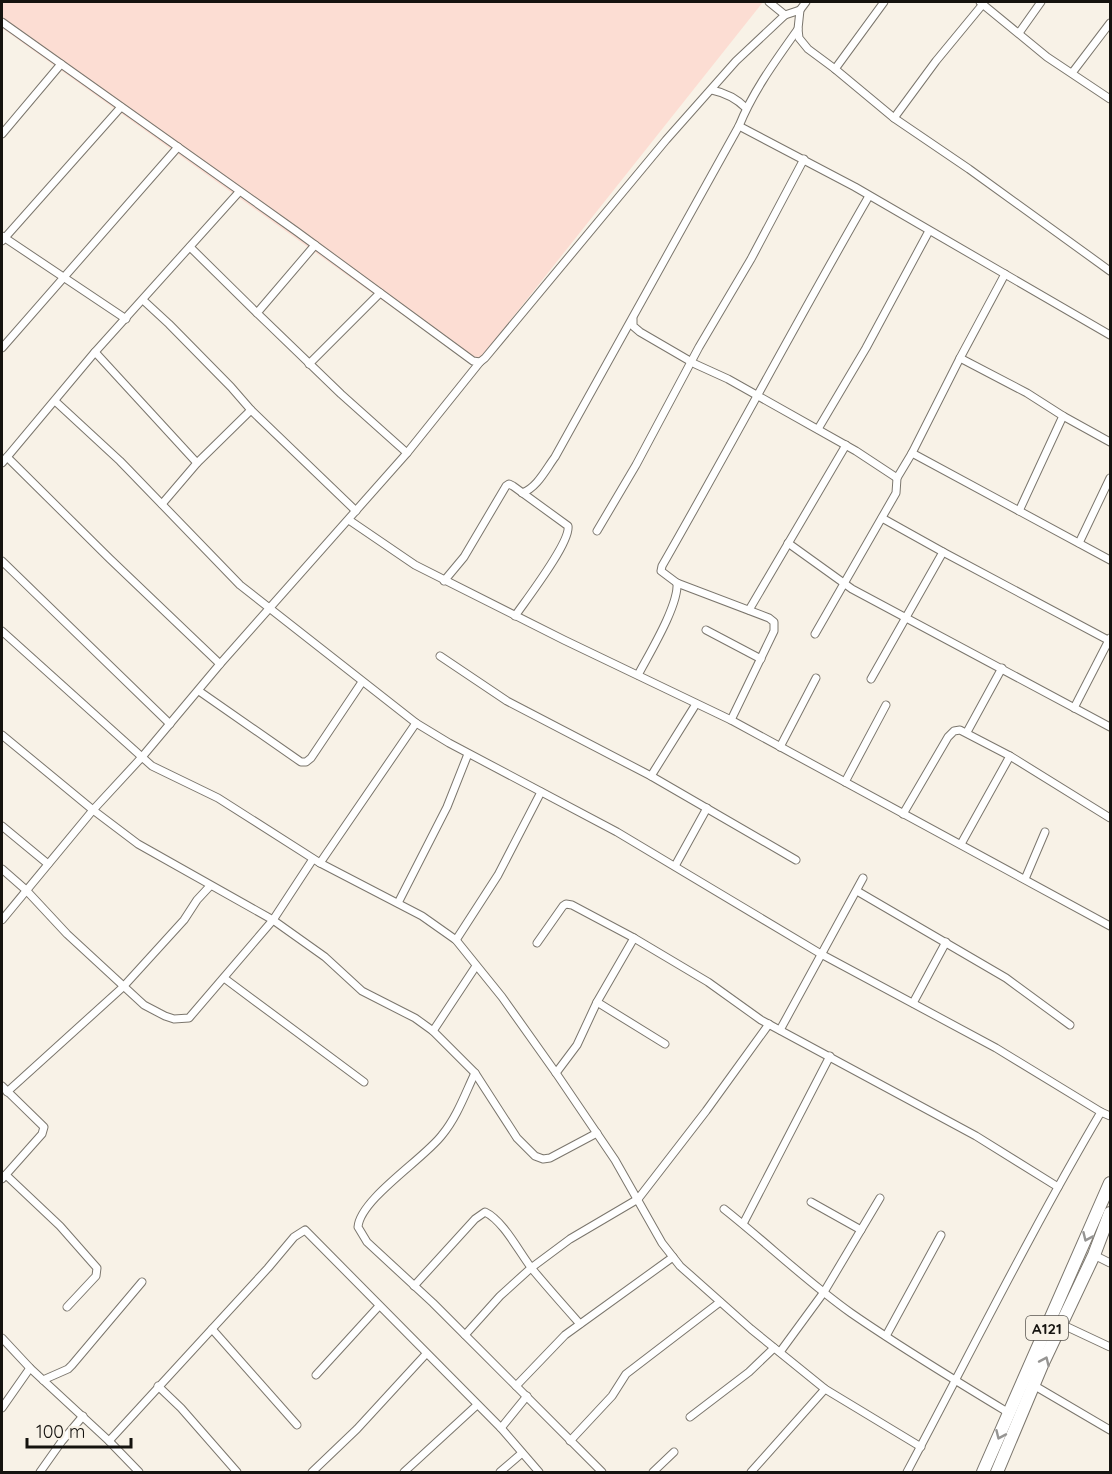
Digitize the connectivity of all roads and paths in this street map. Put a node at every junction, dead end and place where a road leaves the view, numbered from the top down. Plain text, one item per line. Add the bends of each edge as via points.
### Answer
1 (769, 2) edge
2 (806, 2) edge
3 (884, 2) edge
4 (1041, 2) edge
5 (982, 3) edge
6 (800, 10) junction
7 (785, 15) junction
8 (2, 21) edge
9 (1110, 23) edge
10 (798, 29) junction
11 (1019, 33) junction
12 (60, 64) junction
13 (835, 69) junction
14 (1072, 73) junction
15 (712, 90) junction
16 (1110, 99) edge
17 (121, 107) junction
18 (746, 108) junction
19 (894, 118) junction
20 (739, 126) junction
21 (2, 134) edge
22 (178, 147) junction
23 (804, 159) junction
24 (239, 192) junction
25 (869, 196) junction
26 (929, 231) junction
27 (2, 239) edge
28 (315, 245) junction
29 (190, 247) junction
30 (1110, 271) edge
31 (1005, 274) junction
32 (64, 278) junction
33 (380, 293) junction
34 (143, 300) junction
35 (257, 313) junction
36 (634, 315) junction
37 (126, 319) junction
38 (1110, 335) edge
39 (2, 348) edge
40 (95, 352) junction
41 (960, 358) junction
42 (480, 362) junction
43 (691, 362) junction
44 (309, 364) junction
45 (756, 396) junction
46 (55, 401) junction
47 (251, 410) junction
48 (1063, 416) junction
49 (818, 429) junction
50 (1110, 442) edge
51 (846, 445) junction
52 (407, 453) junction
53 (912, 453) junction
54 (8, 457) junction
55 (2, 463) edge
56 (197, 463) junction
57 (897, 478) junction
58 (1110, 478) edge
59 (522, 493) junction
60 (162, 504) junction
61 (1019, 511) junction
62 (356, 512) junction
63 (882, 518) junction
64 (349, 520) junction
65 (597, 531) dead end
66 (788, 543) junction
67 (1078, 543) junction
68 (943, 552) junction
69 (1110, 560) edge
70 (2, 561) edge
71 (444, 581) junction
72 (677, 583) junction
73 (844, 583) junction
74 (269, 609) junction
75 (749, 610) junction
76 (515, 616) junction
77 (906, 617) junction
78 (706, 630) dead end
79 (2, 631) edge
80 (815, 634) dead end
81 (1109, 638) edge
82 (440, 656) dead end
83 (761, 658) junction
84 (220, 664) junction
85 (1002, 668) junction
86 (638, 675) junction
87 (816, 678) dead end
88 (871, 679) dead end
89 (362, 682) junction
90 (199, 690) junction
91 (696, 704) junction
92 (886, 705) dead end
93 (1074, 708) junction
94 (730, 720) junction
95 (416, 723) junction
96 (170, 724) junction
97 (1110, 727) edge
98 (967, 732) junction
99 (2, 735) edge
100 (780, 747) junction
101 (468, 754) junction
102 (1011, 756) junction
103 (142, 757) junction
104 (651, 776) junction
105 (845, 782) junction
106 (541, 792) junction
107 (707, 808) junction
108 (93, 810) junction
109 (903, 814) junction
110 (1110, 818) edge
111 (2, 826) edge
112 (1045, 832) dead end
113 (961, 844) junction
114 (796, 860) dead end
115 (316, 861) junction
116 (48, 864) junction
117 (675, 866) junction
118 (2, 869) edge
119 (863, 878) dead end
120 (1025, 879) junction
121 (210, 886) junction
122 (26, 890) junction
123 (857, 891) junction
124 (398, 903) junction
125 (2, 920) edge
126 (273, 920) junction
127 (1110, 927) edge
128 (634, 938) junction
129 (456, 940) junction
130 (946, 942) junction
131 (537, 943) dead end
132 (821, 954) junction
133 (476, 966) junction
134 (224, 978) junction
135 (123, 987) junction
136 (597, 1002) junction
137 (913, 1003) junction
138 (769, 1024) junction
139 (1070, 1025) dead end
140 (780, 1030) junction
141 (433, 1031) junction
142 (664, 1044) dead end
143 (830, 1056) junction
144 (475, 1073) junction
145 (556, 1073) junction
146 (364, 1082) dead end
147 (2, 1086) edge
148 (8, 1092) junction
149 (1101, 1112) junction
150 (1110, 1116) edge
151 (597, 1133) junction
152 (4, 1177) edge
153 (1110, 1183) edge
154 (1058, 1187) junction
155 (638, 1198) junction
156 (880, 1198) dead end
157 (811, 1202) dead end
158 (724, 1209) dead end
159 (1110, 1213) edge
160 (743, 1224) junction
161 (861, 1230) junction
162 (941, 1235) dead end
163 (1094, 1255) junction
164 (673, 1257) junction
165 (1110, 1263) edge
166 (531, 1268) junction
167 (142, 1282) dead end
168 (414, 1286) junction
169 (824, 1292) junction
170 (720, 1302) junction
171 (379, 1306) junction
172 (67, 1307) dead end
173 (580, 1324) junction
174 (1061, 1324) junction
175 (212, 1329) junction
176 (465, 1335) junction
177 (886, 1336) junction
178 (2, 1338) edge
179 (1110, 1347) edge
180 (777, 1350) junction
181 (426, 1354) junction
182 (30, 1368) junction
183 (316, 1375) dead end
184 (43, 1380) junction
185 (955, 1381) junction
186 (158, 1386) junction
187 (516, 1386) junction
188 (1035, 1386) junction
189 (825, 1389) junction
190 (527, 1396) junction
191 (477, 1404) junction
192 (2, 1408) edge
193 (1010, 1414) junction
194 (83, 1416) junction
195 (690, 1417) dead end
196 (297, 1425) dead end
197 (501, 1428) junction
198 (1110, 1430) edge
199 (570, 1441) junction
200 (109, 1442) junction
201 (921, 1447) junction
202 (674, 1452) dead end
203 (522, 1453) junction
204 (40, 1473) edge
205 (139, 1473) edge
206 (237, 1473) edge
207 (312, 1473) edge
208 (404, 1473) edge
209 (500, 1473) edge
210 (538, 1473) edge
211 (602, 1473) edge
212 (653, 1473) edge
213 (751, 1473) edge
214 (907, 1473) edge
215 (983, 1473) edge
216 (997, 1473) edge

1 - 7 street
2 - 6 street
3 - 13 street
4 - 11 street
5 - 11 street
5 - 19 street
6 - 7 street
6 - 10 street
7 - 15 street via 736,61
8 - 12 street
9 - 14 street
10 - 13 street via 799,38 808,49
10 - 18 street
11 - 14 street
12 - 17 street
12 - 21 street
13 - 19 street
14 - 16 street
15 - 18 street via 725,93
15 - 42 street
17 - 22 street
17 - 27 street
18 - 20 street
19 - 30 street
20 - 23 street
20 - 36 street
22 - 24 street
22 - 32 street
23 - 25 street
23 - 43 street
24 - 28 street
24 - 29 street
25 - 26 street
25 - 45 street
26 - 31 street
26 - 49 street
27 - 32 street
28 - 33 street
28 - 35 street
29 - 34 street
29 - 35 street
31 - 38 street
31 - 41 street
32 - 37 street
32 - 39 street
33 - 42 street via 473,361
33 - 44 street
34 - 37 street
34 - 47 street
35 - 44 street
36 - 43 street via 633,326 640,332
36 - 59 street via 555,457 534,486
37 - 40 street
40 - 46 street
40 - 56 street
41 - 48 street
41 - 53 street
42 - 52 street
43 - 45 street
43 - 65 street
44 - 52 street
45 - 49 street
45 - 72 street via 662,566 661,571
46 - 54 street
46 - 60 street
47 - 56 street
47 - 62 street
48 - 50 street
48 - 61 street
49 - 51 street
51 - 57 street
51 - 66 street
52 - 62 street
53 - 57 street
53 - 61 street
54 - 55 street
54 - 84 street
56 - 60 street
57 - 63 street via 896,493
58 - 67 street
59 - 71 street via 509,484 506,486 464,557
59 - 76 street via 568,526 569,532
60 - 74 street via 240,585
61 - 67 street
62 - 64 street
63 - 68 street
63 - 73 street
64 - 71 street
64 - 74 street
66 - 73 street
66 - 75 street
67 - 69 street
68 - 77 street
68 - 81 street
70 - 96 street
71 - 76 street
72 - 75 street
72 - 86 street via 666,622
73 - 77 street
73 - 80 street
74 - 84 street
74 - 89 street
75 - 83 street via 769,618 776,627
76 - 86 street
77 - 85 street
77 - 88 street
78 - 83 street
79 - 103 street
81 - 93 street
82 - 104 street via 507,701
83 - 94 street
84 - 90 street
85 - 93 street
85 - 98 street
86 - 91 street
87 - 100 street
89 - 90 street via 306,762
89 - 95 street
90 - 96 street
91 - 94 street
91 - 104 street
92 - 105 street
93 - 97 street
94 - 100 street
95 - 101 street
95 - 115 street
96 - 103 street
98 - 102 street
98 - 109 street via 954,731 948,737
99 - 108 street
100 - 105 street
101 - 106 street
101 - 124 street via 447,807
102 - 110 street
102 - 113 street
103 - 108 street
103 - 115 street via 152,766 218,798
104 - 107 street
105 - 109 street
106 - 117 street
106 - 129 street via 498,875
107 - 114 street
107 - 117 street
108 - 116 street
108 - 121 street via 145,849
109 - 113 street
111 - 116 street
112 - 120 street
113 - 120 street
115 - 124 street
115 - 126 street
116 - 122 street
117 - 132 street
118 - 122 street
119 - 123 street
120 - 127 street
121 - 126 street
121 - 135 street
122 - 125 street
122 - 135 street
123 - 130 street
123 - 132 street
124 - 129 street
126 - 134 street
126 - 141 street via 325,957 362,991
128 - 131 street via 566,904
128 - 136 street
128 - 138 street
129 - 133 street
130 - 137 street
130 - 139 street via 1006,978
132 - 137 street
132 - 140 street
133 - 141 street
133 - 145 street
134 - 135 street via 189,1018 165,1016
134 - 146 street
135 - 148 street
136 - 142 street
136 - 145 street via 577,1045
137 - 149 street
138 - 140 street
138 - 155 street
140 - 143 street
141 - 144 street
143 - 154 street via 976,1136
143 - 160 street
144 - 151 street via 517,1138 535,1156 550,1158
144 - 168 street via 442,1136 402,1170 359,1219 359,1229 367,1242
145 - 151 street
147 - 148 street
148 - 152 street via 44,1127
149 - 150 street
149 - 154 street
151 - 155 street
152 - 172 street via 60,1226 97,1268 96,1276
153 -> 193 highway, A121
154 - 185 street
155 - 164 street
155 - 166 street
156 - 161 street
157 - 161 street
158 - 160 street
159 - 163 highway, A121
160 - 169 street
161 - 169 street
162 - 177 street
163 - 165 street
163 - 174 highway, A121
164 - 170 street
164 - 173 street
166 - 168 street via 509,1236 485,1212
166 - 173 street
166 - 176 street
167 - 184 street via 68,1369
168 - 176 street
169 - 177 street
169 - 180 street
170 - 180 street
170 - 199 street via 626,1374 612,1396
171 - 175 street via 305,1230 294,1237
171 - 181 street
171 - 183 street
173 - 187 street
174 - 179 street
188 -> 174 highway, A121
175 - 186 street
175 - 196 street
176 - 187 street
177 - 185 street
178 - 182 street
180 - 189 street
180 - 195 street
181 - 191 street
181 - 207 street
182 - 184 street
182 - 192 street
184 - 194 street
185 - 193 street
185 - 201 street
186 - 200 street
186 - 206 street
187 - 190 street
188 - 198 street
188 - 216 highway, A121
189 - 201 street
189 - 213 street
190 - 197 street
190 - 199 street
191 - 197 street
191 - 208 street
193 -> 215 highway, A121
194 - 200 street
194 - 204 street
197 - 203 street
199 - 211 street
200 - 205 street
201 - 214 street
202 - 212 street
203 - 209 street
203 - 210 street

